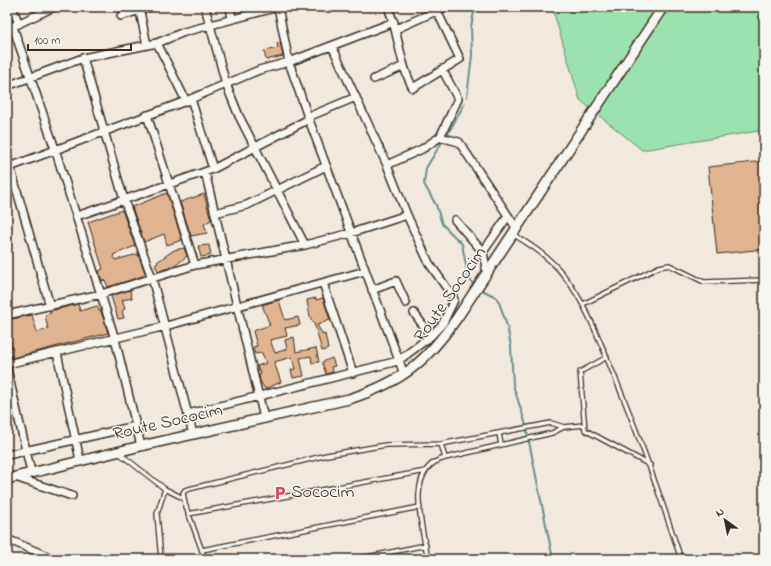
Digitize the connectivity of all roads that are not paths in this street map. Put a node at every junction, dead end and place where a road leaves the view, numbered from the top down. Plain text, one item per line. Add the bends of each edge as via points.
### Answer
1 (12, 7) edge
2 (54, 7) edge
3 (150, 7) edge
4 (205, 7) edge
5 (230, 7) edge
6 (278, 7) edge
7 (388, 7) edge
8 (445, 7) edge
9 (663, 7) edge
10 (140, 8) edge
11 (437, 11) junction
12 (121, 16) dead end
13 (232, 19) junction
14 (209, 25) junction
15 (395, 26) junction
16 (13, 27) edge
17 (156, 43) junction
18 (147, 45) junction
19 (332, 46) junction
20 (83, 58) junction
21 (289, 62) junction
22 (404, 66) junction
23 (442, 69) junction
24 (31, 76) junction
25 (374, 79) dead end
26 (226, 84) junction
27 (7, 86) edge
28 (356, 97) junction
29 (188, 100) junction
30 (147, 115) junction
31 (308, 118) junction
32 (103, 131) junction
33 (440, 137) junction
34 (254, 148) junction
35 (55, 149) junction
36 (7, 156) edge
37 (387, 165) junction
38 (326, 166) junction
39 (9, 168) edge
40 (213, 169) junction
41 (205, 172) junction
42 (170, 184) junction
43 (277, 191) junction
44 (124, 200) junction
45 (215, 213) junction
46 (407, 215) junction
47 (77, 216) junction
48 (508, 216) junction
49 (455, 220) dead end
50 (515, 231) junction
51 (351, 233) junction
52 (305, 244) junction
53 (483, 252) junction
54 (227, 259) junction
55 (195, 266) junction
56 (365, 271) junction
57 (487, 274) junction
58 (152, 278) junction
59 (764, 280) edge
60 (323, 283) junction
61 (372, 290) junction
62 (102, 294) junction
63 (406, 303) dead end
64 (583, 304) junction
65 (50, 306) junction
66 (238, 306) junction
67 (414, 313) dead end
68 (7, 315) edge
69 (166, 326) junction
70 (431, 336) junction
71 (115, 339) junction
72 (57, 353) junction
73 (607, 357) junction
74 (398, 361) junction
75 (7, 364) edge
76 (7, 369) edge
77 (353, 373) junction
78 (404, 374) junction
79 (259, 396) junction
80 (188, 414) junction
81 (264, 418) junction
82 (584, 425) junction
83 (136, 426) junction
84 (564, 427) junction
85 (499, 433) junction
86 (193, 434) junction
87 (76, 440) junction
88 (441, 444) junction
89 (501, 445) junction
90 (141, 446) junction
91 (117, 451) junction
92 (26, 452) junction
93 (7, 455) edge
94 (445, 458) junction
95 (80, 460) junction
96 (650, 466) junction
97 (426, 471) junction
98 (31, 472) junction
99 (9, 478) edge
100 (165, 490) junction
101 (72, 496) dead end
102 (184, 498) junction
103 (420, 507) junction
104 (188, 514) junction
105 (7, 539) edge
106 (426, 545) junction
107 (202, 550) junction
108 (54, 559) edge
109 (161, 559) edge
110 (205, 559) edge
111 (357, 559) edge
112 (428, 559) edge
113 (681, 559) edge

1 - 16 street
2 - 16 street
3 - 10 street
4 - 14 street
5 - 13 street
6 - 13 street
6 - 21 street
7 - 15 street
8 - 11 street
9 - 50 street, Route Sococim
10 - 12 street
10 - 18 street
11 - 15 street
11 - 23 street via 460,59
13 - 14 street
14 - 17 street
14 - 26 street
15 - 19 street
15 - 22 street
16 - 24 street
17 - 18 street
17 - 29 street
18 - 20 street
19 - 21 street
19 - 28 street
20 - 24 street
20 - 32 street
21 - 26 street via 259,70
21 - 31 street
22 - 23 street via 413,88
22 - 25 street
23 - 33 street via 458,99
24 - 27 street
24 - 35 street
26 - 29 street
26 - 34 street
28 - 31 street
28 - 37 street
29 - 30 street
29 - 40 street
30 - 32 street
30 - 42 street
31 - 34 street
31 - 38 street
32 - 35 street
32 - 44 street
33 - 37 street via 422,149
33 - 48 street via 458,142
34 - 40 street
34 - 43 street
35 - 39 street
35 - 47 street
36 - 39 street
37 - 46 street
38 - 43 street
38 - 51 street
39 - 65 street
40 - 41 street
41 - 42 street
41 - 45 street
42 - 44 street
42 - 55 street
43 - 45 street via 247,205
43 - 52 street
44 - 47 street
44 - 58 street
45 - 54 street
46 - 51 street
46 - 70 street via 429,263 454,299 443,323
47 - 62 street
48 - 50 street
48 - 53 street
49 - 53 street
50 - 57 street, Route Sococim
50 - 64 lane via 553,263 568,280
51 - 52 street
51 - 56 street
52 - 54 street
53 - 57 street
54 - 55 street
54 - 66 street
55 - 58 street
56 - 60 street
56 - 61 street
57 - 78 street, Route Sococim via 433,350 420,364
58 - 62 street
58 - 69 street
59 - 64 lane via 704,282 674,265 669,265 659,267
60 - 66 street
60 - 77 street
61 - 63 street via 396,281
61 - 74 street
62 - 65 street
62 - 71 street
64 - 73 lane
65 - 68 street
66 - 69 street
66 - 79 street
67 - 70 street
69 - 71 street
69 - 80 street
70 - 74 street
71 - 72 street
71 - 83 street
72 - 75 street
72 - 87 street
73 - 82 lane via 580,372
73 - 96 lane
74 - 77 street
74 - 78 street
76 - 92 street
77 - 79 street
78 - 81 street, Route Sococim via 379,388 349,399
79 - 80 street
79 - 81 street
80 - 86 street
81 - 86 street, Route Sococim
82 - 84 lane
82 - 96 lane via 588,433
83 - 87 street
83 - 90 street
84 - 85 lane via 550,423
84 - 89 lane via 552,433
85 - 88 lane
85 - 89 lane
86 - 90 street, Route Sococim
87 - 92 street
87 - 95 street
88 - 94 lane
88 - 102 lane via 386,445 307,459 196,486 184,491
89 - 94 lane
90 - 91 street, Route Sococim
91 - 95 street, Route Sococim
91 - 100 lane
92 - 93 street
92 - 98 street
94 - 97 lane via 432,463
95 - 98 street, Route Sococim
96 - 113 lane
97 - 103 lane via 419,486
97 - 104 lane
98 - 99 street, Route Sococim
99 - 101 street
100 - 102 lane
100 - 109 lane via 157,514
102 - 104 lane
103 - 106 lane
103 - 107 lane
104 - 107 lane
105 - 108 street
106 - 111 lane
106 - 112 lane
107 - 110 lane

